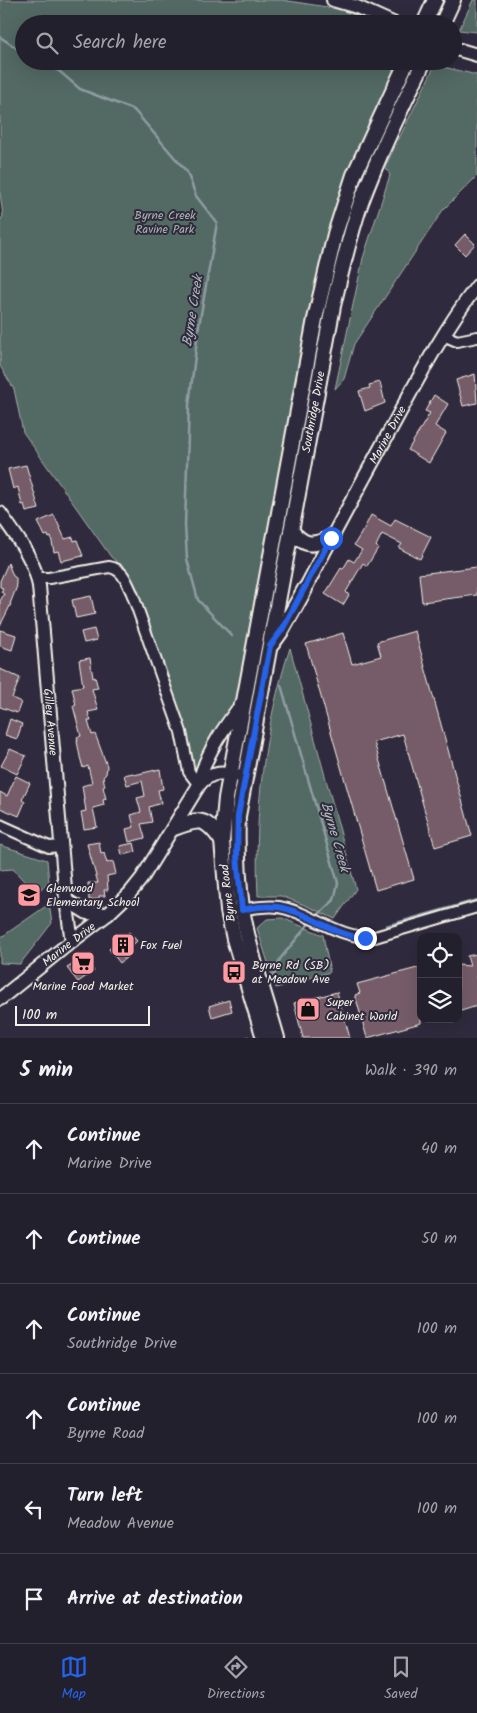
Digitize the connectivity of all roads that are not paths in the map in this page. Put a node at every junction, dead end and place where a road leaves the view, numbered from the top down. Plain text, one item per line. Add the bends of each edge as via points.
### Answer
1 (333, 0) edge
2 (435, 0) edge
3 (453, 0) edge
4 (375, 15) edge
5 (428, 15) edge
6 (446, 15) edge
7 (462, 51) edge
8 (477, 55) edge
9 (403, 70) edge
10 (420, 70) edge
11 (477, 286) edge
12 (443, 335) junction
13 (477, 337) edge
14 (0, 513) edge
15 (292, 531) junction
16 (331, 538) junction
17 (38, 578) junction
18 (305, 589) joint
19 (270, 646) junction
20 (244, 701) junction
21 (230, 774) junction
22 (245, 777) junction
23 (199, 785) junction
24 (0, 826) edge
25 (174, 828) junction
26 (222, 841) junction
27 (62, 846) junction
28 (66, 900) junction
29 (477, 907) edge
30 (235, 910) junction
31 (108, 914) junction
32 (72, 942) junction
33 (0, 999) edge
34 (264, 1038) edge
35 (277, 1038) edge

1 - 4 street
2 - 5 main road
3 - 6 main road
7 - 8 street
9 - 20 main road, Southridge Drive via 358,166 335,234 315,320
10 - 15 main road, Southridge Drive via 360,206 344,258
11 - 12 street, Marine Drive
12 - 13 street via 457,341
12 - 16 street, Marine Drive
14 - 17 street, Gilley Avenue
15 - 16 main road via 310,544
15 - 19 main road, Southridge Drive
16 - 18 street, Marine Drive
17 - 23 street via 109,567 124,575 181,732 189,772
17 - 27 street, Gilley Avenue
18 - 19 main road
19 - 22 main road, Southridge Drive
20 - 21 main road, Southridge Drive
20 - 23 street, Marine Drive via 203,766
21 - 22 street
21 - 23 street via 206,776
21 - 26 main road, Byrne Road
22 - 30 main road, Byrne Road via 238,816
23 - 25 street, Marine Drive
24 - 27 street via 49,847
25 - 26 main road via 202,821 212,827
25 - 31 street, Marine Drive via 142,878
26 - 30 main road, Byrne Road
27 - 28 street, Gilley Avenue
28 - 31 street via 87,913
28 - 32 street, Gilley Avenue
29 - 30 street via 375,937 355,937 278,907
30 - 34 main road, Byrne Road via 234,939
30 - 35 main road, Byrne Road via 252,951
31 - 32 street, Marine Drive
32 - 33 street, Marine Drive

